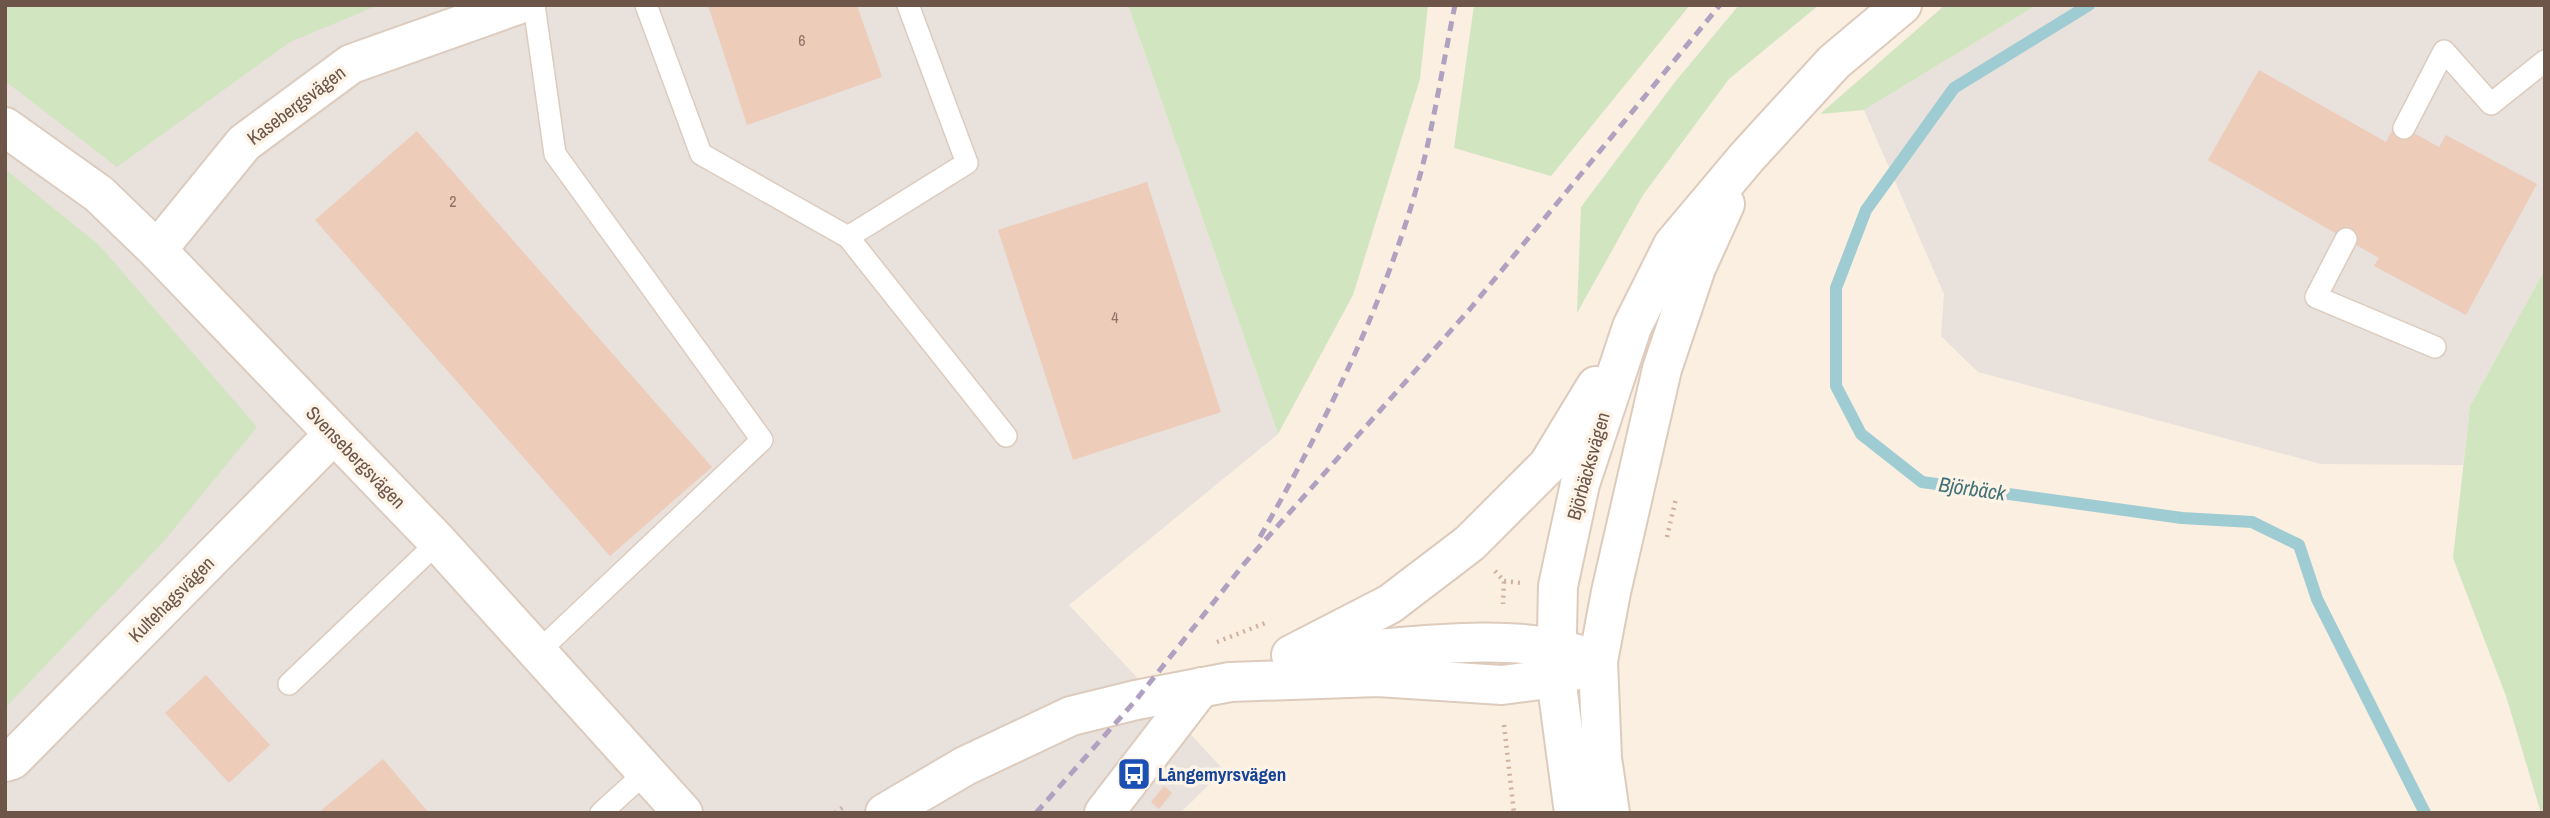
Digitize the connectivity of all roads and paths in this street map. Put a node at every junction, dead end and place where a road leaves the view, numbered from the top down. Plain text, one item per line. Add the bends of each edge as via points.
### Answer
1 (517, 5) edge
2 (534, 5) edge
3 (646, 5) edge
4 (908, 5) edge
5 (1902, 5) edge
6 (2545, 61) edge
7 (5, 127) edge
8 (2404, 128) dead end
9 (1747, 157) junction
10 (848, 237) junction
11 (2346, 239) dead end
12 (157, 250) junction
13 (1632, 327) junction
14 (2435, 347) dead end
15 (334, 434) junction
16 (1006, 436) dead end
17 (438, 541) junction
18 (538, 652) junction
19 (1291, 655) junction
20 (1598, 661) junction
21 (1556, 662) junction
22 (289, 684) dead end
23 (1215, 685) junction
24 (5, 762) edge
25 (646, 772) junction
26 (601, 813) edge
27 (682, 813) edge
28 (885, 813) edge
29 (1104, 813) edge
30 (1574, 813) edge
31 (1610, 813) edge

1 - 12 street, Kasebergsvägen via 351,64 244,143
2 - 18 lane via 555,154 762,440
3 - 10 lane via 701,153
4 - 10 lane via 967,163
5 - 9 street, Björbäcksvägen via 1834,62
6 - 8 lane via 2491,104 2444,51
7 - 12 street, Svensebergsvägen via 99,194
9 - 13 street, Björbäcksvägen via 1673,245
9 - 20 street, Björbäcksvägen via 1696,268 1662,369
10 - 16 lane
11 - 14 lane via 2316,297
12 - 15 street, Svensebergsvägen
13 - 19 street via 1548,465 1470,543 1390,604
13 - 21 street, Björbäcksvägen via 1580,484 1558,586
15 - 17 street, Svensebergsvägen
15 - 24 street, Kultehagsvägen via 12,760
17 - 18 street, Svensebergsvägen
17 - 22 lane
18 - 25 street, Svensebergsvägen
19 - 21 street via 1502,642
19 - 23 street
20 - 21 street
20 - 31 street, Björbäcksvägen via 1602,758
21 - 23 street via 1502,685 1378,677
21 - 30 street, Björbäcksvägen
23 - 28 street via 1070,716 965,766
23 - 29 street
25 - 26 lane
25 - 27 street, Svensebergsvägen

